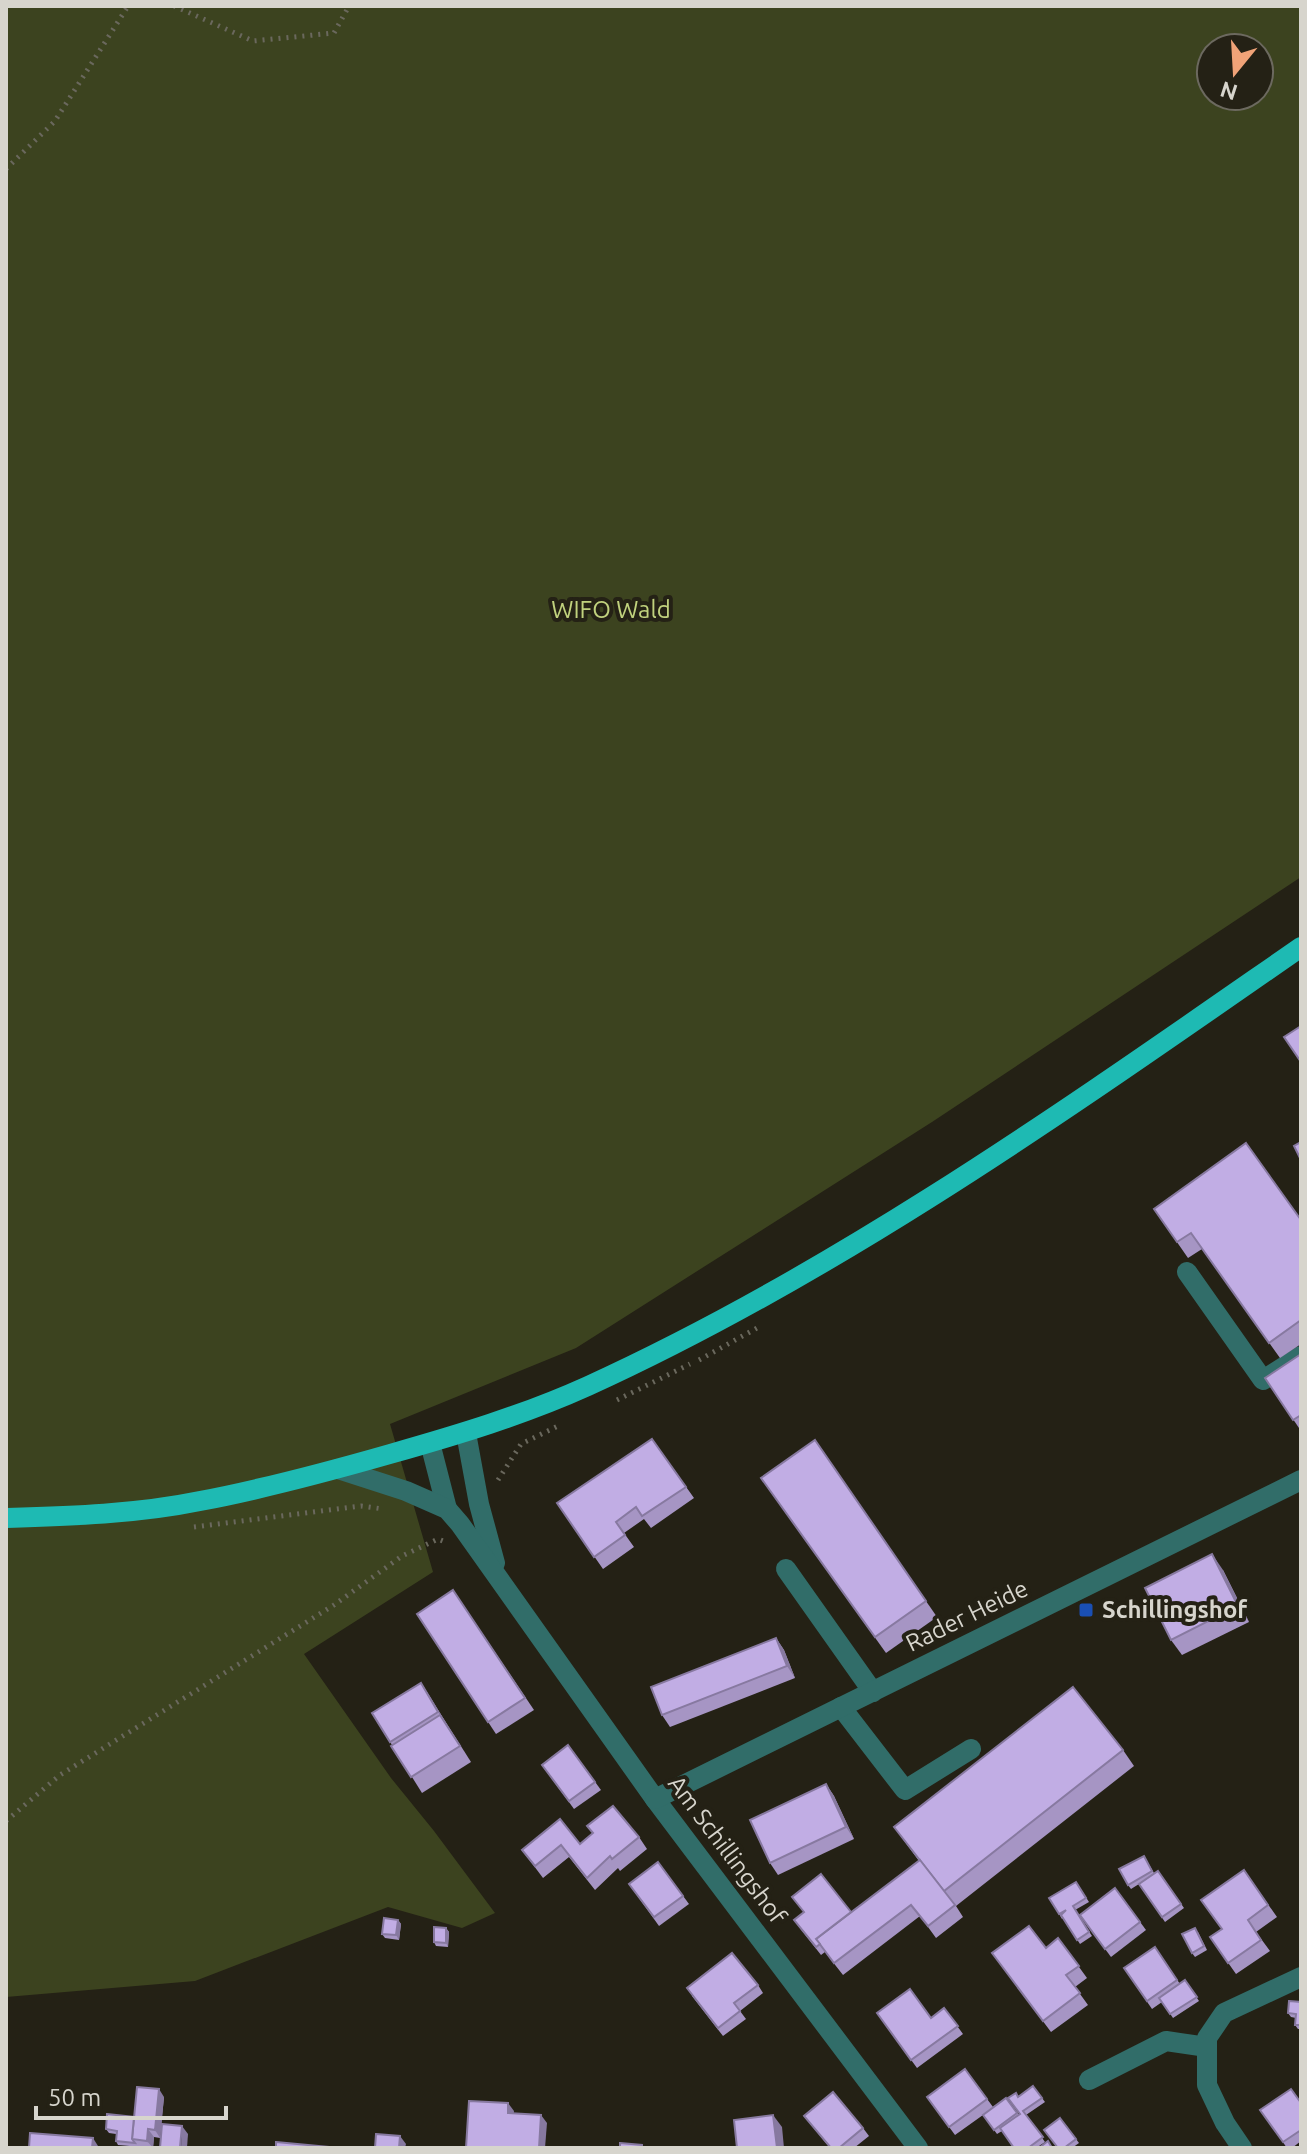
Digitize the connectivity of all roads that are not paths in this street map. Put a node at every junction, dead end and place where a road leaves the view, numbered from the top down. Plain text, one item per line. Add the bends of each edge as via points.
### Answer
1 (1301, 947) edge
2 (1187, 1272) dead end
3 (1301, 1356) edge
4 (466, 1433) junction
5 (430, 1443) junction
6 (338, 1469) junction
7 (1301, 1480) edge
8 (447, 1509) junction
9 (6, 1518) edge
10 (786, 1569) dead end
11 (499, 1579) junction
12 (873, 1692) junction
13 (841, 1707) junction
14 (971, 1749) dead end
15 (655, 1799) junction
16 (1301, 1977) edge
17 (1207, 2047) junction
18 (1089, 2080) dead end
19 (918, 2148) edge
20 (1242, 2148) edge

1 - 4 main road via 869,1236 709,1327 584,1387
2 - 3 street via 1263,1380
4 - 5 main road
4 - 11 street, Am Schillingshof
5 - 6 main road
5 - 8 street, Am Schillingshof
6 - 8 street, Am Schillingshof
6 - 9 main road via 199,1502 80,1516
7 - 12 street, Rader Heide
8 - 11 street, Am Schillingshof
10 - 12 street
11 - 15 street, Am Schillingshof
12 - 13 street, Rader Heide
13 - 14 street via 905,1790
13 - 15 street, Rader Heide
15 - 19 street, Am Schillingshof
16 - 17 street via 1224,2013 1207,2038
17 - 18 street via 1166,2041
17 - 20 street via 1207,2085

